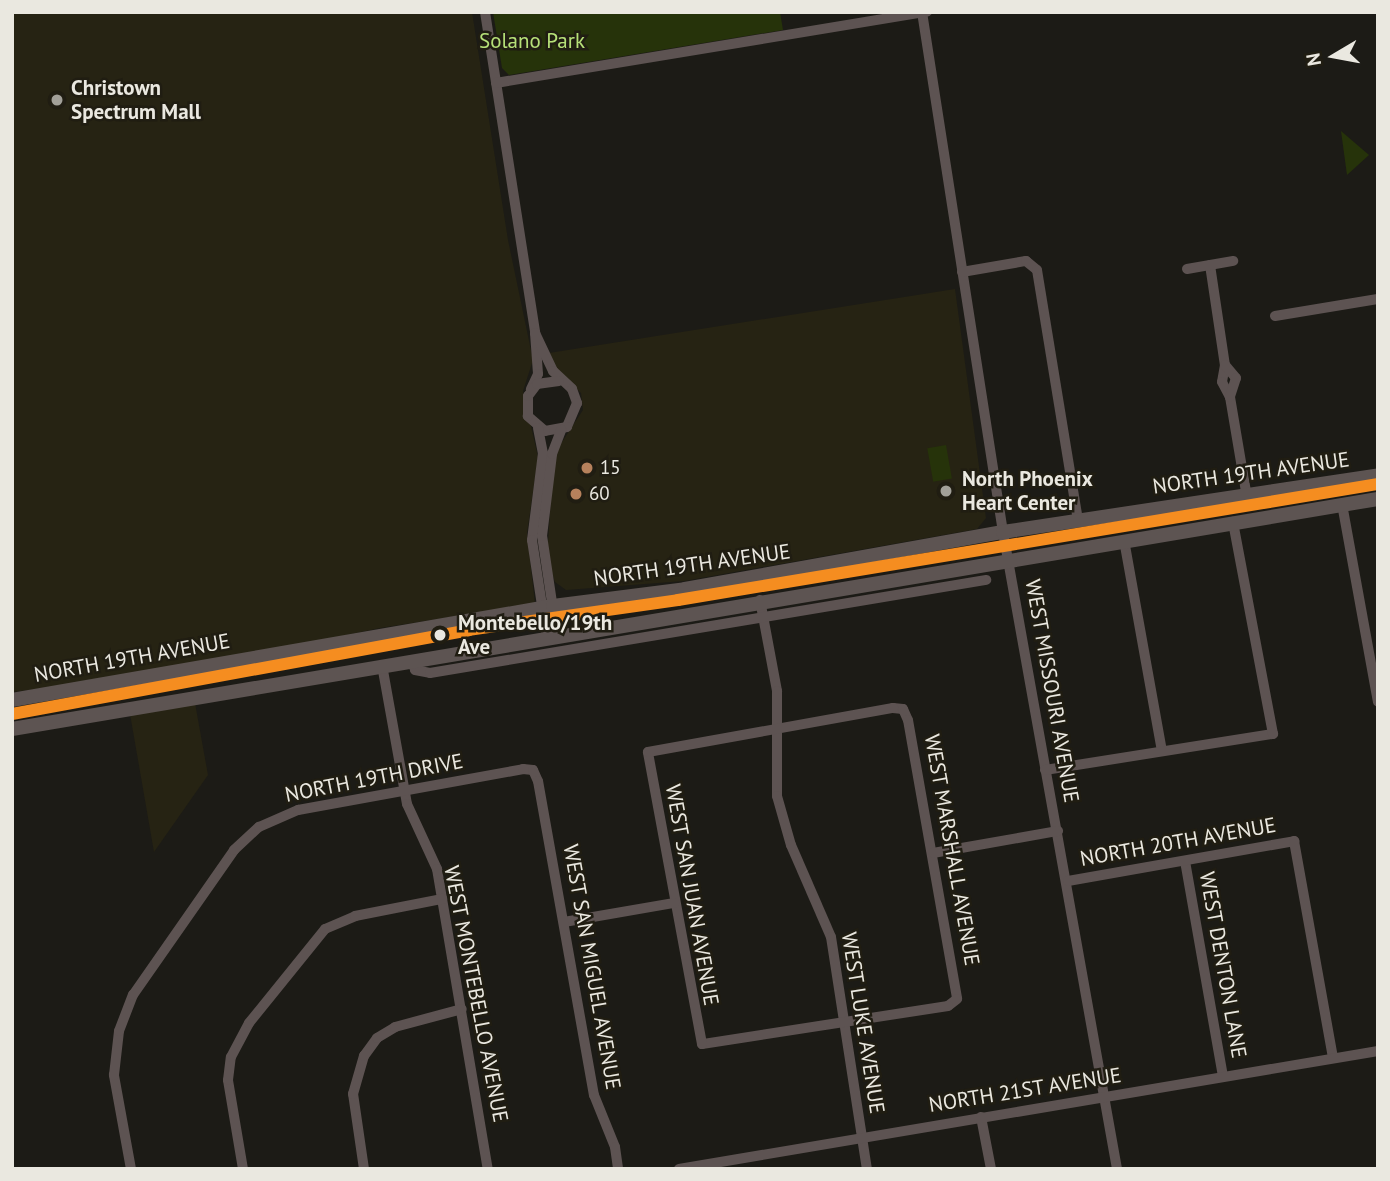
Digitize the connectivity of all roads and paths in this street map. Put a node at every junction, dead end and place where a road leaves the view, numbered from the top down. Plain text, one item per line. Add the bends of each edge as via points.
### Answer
1 (485, 12) edge
2 (924, 13) edge
3 (496, 83) junction
4 (1233, 261) dead end
5 (1210, 265) junction
6 (1187, 269) dead end
7 (961, 272) junction
8 (1378, 299) edge
9 (1275, 316) dead end
10 (535, 333) junction
11 (559, 381) junction
12 (531, 390) junction
13 (538, 428) junction
14 (561, 430) junction
15 (1378, 475) edge
16 (1247, 496) junction
17 (1378, 499) edge
18 (1342, 504) junction
19 (1078, 520) junction
20 (1233, 522) junction
21 (1003, 532) junction
22 (1124, 540) junction
23 (1009, 562) junction
24 (986, 579) dead end
25 (760, 600) junction
26 (547, 606) junction
27 (764, 618) junction
28 (552, 637) junction
29 (412, 660) junction
30 (382, 665) junction
31 (12, 700) edge
32 (1378, 702) edge
33 (776, 727) junction
34 (12, 729) edge
35 (1162, 751) junction
36 (533, 770) joint
37 (1045, 770) junction
38 (405, 790) junction
39 (1058, 831) junction
40 (933, 853) junction
41 (1185, 861) junction
42 (1068, 881) junction
43 (442, 899) junction
44 (674, 904) junction
45 (564, 922) junction
46 (462, 1009) junction
47 (847, 1023) junction
48 (1378, 1051) edge
49 (1333, 1057) junction
50 (1223, 1076) junction
51 (1105, 1097) junction
52 (981, 1117) junction
53 (862, 1137) junction
54 (741, 1164) edge
55 (131, 1169) edge
56 (243, 1169) edge
57 (364, 1169) edge
58 (488, 1169) edge
59 (618, 1169) edge
60 (679, 1169) edge
61 (867, 1169) edge
62 (991, 1169) edge
63 (1117, 1169) edge

1 - 3 street
2 - 3 street
2 - 7 street, WEST MISSOURI AVENUE
3 - 10 street
4 - 5 street
5 - 6 street
5 - 16 street via 1225,365 1236,378 1230,397
7 - 19 street via 1032,263
7 - 21 street, WEST MISSOURI AVENUE
8 - 9 street
10 - 11 street
10 - 12 street via 538,374
11 - 12 street via 544,381
11 - 14 street via 572,389 577,412
12 - 13 street via 526,410
13 - 14 street
13 - 26 street via 543,453 532,540
14 - 26 street via 552,454 542,536
15 - 16 main road, NORTH 19TH AVENUE
16 - 19 main road, NORTH 19TH AVENUE
17 - 18 main road, NORTH 19TH AVENUE
18 - 20 main road, NORTH 19TH AVENUE
18 - 32 street
19 - 21 main road, NORTH 19TH AVENUE
20 - 22 main road, NORTH 19TH AVENUE
20 - 35 street via 1273,734
21 - 23 street, WEST MISSOURI AVENUE
21 - 26 main road, NORTH 19TH AVENUE via 731,582
22 - 23 main road, NORTH 19TH AVENUE
22 - 35 street
23 - 25 main road, NORTH 19TH AVENUE
23 - 37 street, WEST MISSOURI AVENUE
24 - 27 street
25 - 27 street, WEST LUKE AVENUE
25 - 28 main road, NORTH 19TH AVENUE
26 - 28 street
26 - 31 main road, NORTH 19TH AVENUE
27 - 29 street via 430,673 415,670
27 - 33 street, WEST LUKE AVENUE via 777,691
28 - 29 main road, NORTH 19TH AVENUE
29 - 30 main road, NORTH 19TH AVENUE
30 - 34 main road, NORTH 19TH AVENUE
30 - 38 street, WEST MONTEBELLO AVENUE
33 - 40 street, WEST MARSHALL AVENUE via 903,709
33 - 44 street, WEST SAN JUAN AVENUE via 648,752
33 - 47 street, WEST LUKE AVENUE via 781,816 831,937
35 - 37 street
36 - 38 street, NORTH 19TH DRIVE
36 - 45 street, WEST SAN MIGUEL AVENUE
37 - 39 street, WEST MISSOURI AVENUE
38 - 43 street, WEST MONTEBELLO AVENUE via 415,830 437,869
38 - 55 street, NORTH 19TH DRIVE via 298,810 259,827 234,849 132,995 118,1031 114,1075
39 - 40 street, NORTH 20TH AVENUE
39 - 42 street, WEST MISSOURI AVENUE
40 - 47 street, WEST MARSHALL AVENUE via 957,999 948,1006
41 - 42 street, NORTH 20TH AVENUE
41 - 49 street, NORTH 20TH AVENUE via 1294,841
41 - 50 street, WEST DENTON LANE
42 - 51 street, WEST MISSOURI AVENUE
43 - 46 street, WEST MONTEBELLO AVENUE
43 - 56 street via 355,916 325,929 249,1023 231,1057 228,1080
44 - 45 street
44 - 47 street, WEST SAN JUAN AVENUE via 702,1044
45 - 59 street, WEST SAN MIGUEL AVENUE via 594,1094 615,1146
46 - 57 street via 395,1027 377,1038 364,1056 352,1094
46 - 58 street, WEST MONTEBELLO AVENUE
47 - 53 street, WEST LUKE AVENUE
48 - 49 street, NORTH 21ST AVENUE
49 - 50 street, NORTH 21ST AVENUE
50 - 51 street, NORTH 21ST AVENUE
51 - 52 street, NORTH 21ST AVENUE
51 - 63 street, WEST MISSOURI AVENUE
52 - 53 street, NORTH 21ST AVENUE
52 - 62 street
53 - 54 street, NORTH 21ST AVENUE
53 - 61 street, WEST LUKE AVENUE
54 - 60 street, NORTH 21ST AVENUE

